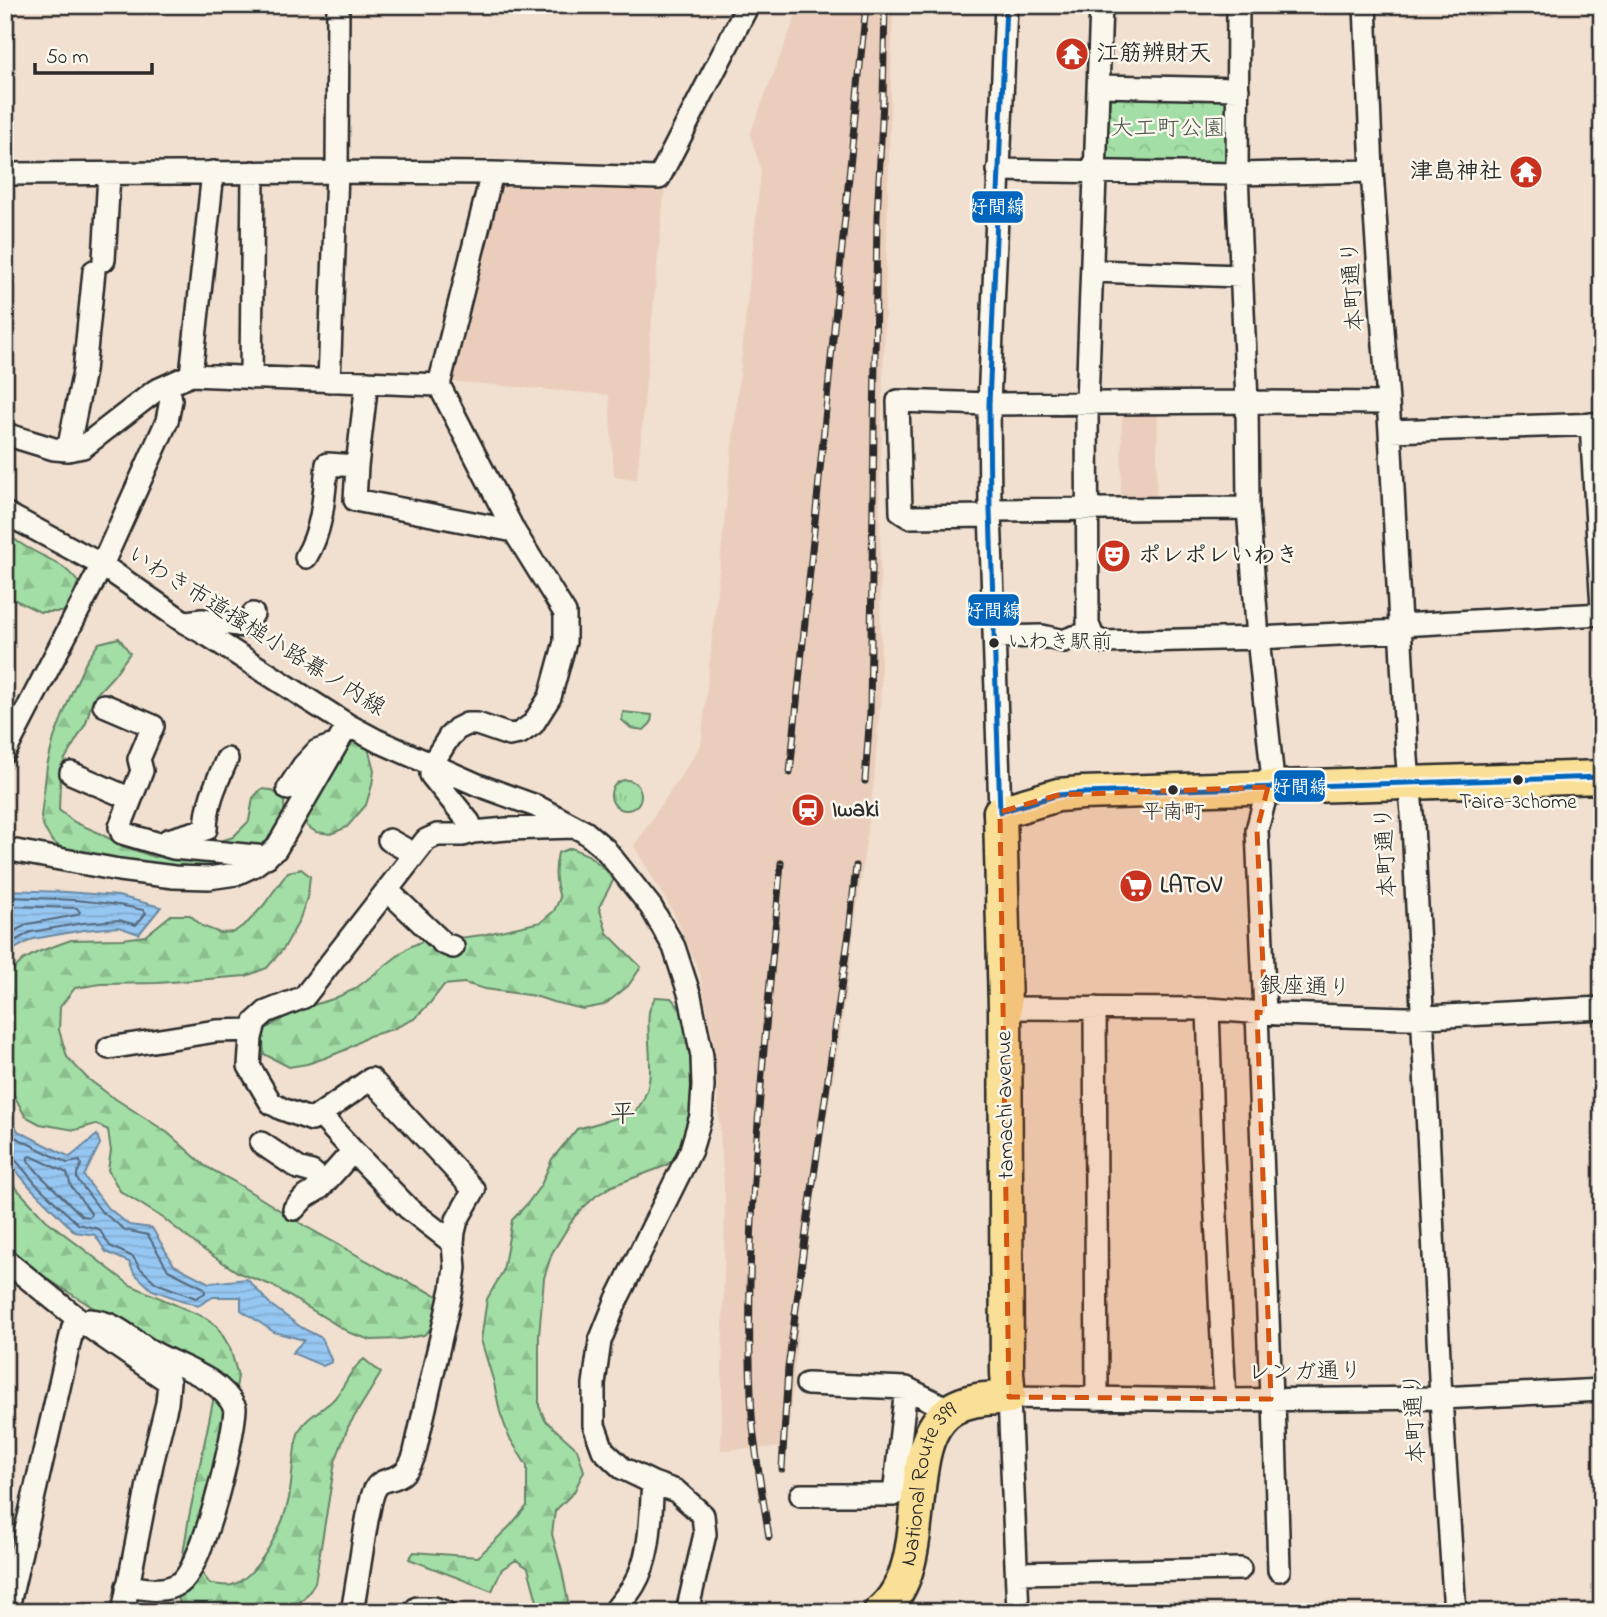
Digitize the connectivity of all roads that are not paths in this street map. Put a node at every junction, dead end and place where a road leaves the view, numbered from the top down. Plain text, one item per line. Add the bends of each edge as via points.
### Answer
1 (338, 5) edge
2 (748, 5) edge
3 (1006, 5) edge
4 (1101, 5) edge
5 (1238, 5) edge
6 (1365, 5) edge
7 (1099, 86) junction
8 (1238, 89) junction
9 (998, 170) junction
10 (1097, 171) junction
11 (1372, 171) junction
12 (213, 172) junction
13 (253, 172) junction
14 (337, 172) junction
15 (492, 173) junction
16 (5, 174) edge
17 (1237, 174) junction
18 (109, 175) junction
19 (1092, 271) junction
20 (1241, 276) junction
21 (191, 375) junction
22 (251, 378) junction
23 (329, 381) junction
24 (367, 382) junction
25 (439, 384) junction
26 (169, 385) junction
27 (1247, 402) junction
28 (1087, 403) junction
29 (1388, 403) junction
30 (989, 404) junction
31 (1596, 424) edge
32 (1390, 430) junction
33 (5, 434) edge
34 (68, 450) junction
35 (357, 466) junction
36 (1248, 508) junction
37 (1088, 509) junction
38 (5, 513) edge
39 (990, 513) junction
40 (514, 531) junction
41 (306, 557) dead end
42 (102, 565) junction
43 (1602, 608) edge
44 (253, 614) dead end
45 (1602, 614) edge
46 (184, 622) junction
47 (1401, 628) junction
48 (1093, 636) junction
49 (995, 637) junction
50 (1258, 638) junction
51 (104, 705) dead end
52 (348, 725) junction
53 (337, 744) junction
54 (5, 752) edge
55 (227, 759) dead end
56 (432, 764) junction
57 (71, 773) dead end
58 (1602, 777) edge
59 (288, 789) dead end
60 (1410, 792) junction
61 (1602, 794) edge
62 (1265, 798) junction
63 (131, 799) junction
64 (1000, 812) junction
65 (574, 827) junction
66 (473, 832) junction
67 (389, 840) dead end
68 (163, 845) junction
69 (5, 849) edge
70 (414, 854) junction
71 (267, 857) junction
72 (387, 890) junction
73 (453, 947) dead end
74 (1005, 1008) junction
75 (1095, 1008) junction
76 (1602, 1008) edge
77 (1208, 1009) junction
78 (1261, 1012) junction
79 (1422, 1017) junction
80 (253, 1030) junction
81 (108, 1048) dead end
82 (320, 1115) junction
83 (261, 1143) dead end
84 (352, 1151) junction
85 (324, 1183) junction
86 (294, 1209) dead end
87 (453, 1243) junction
88 (5, 1261) edge
89 (80, 1320) junction
90 (807, 1384) dead end
91 (906, 1388) junction
92 (1602, 1390) edge
93 (1010, 1397) junction
94 (1441, 1398) junction
95 (1097, 1399) junction
96 (1273, 1399) junction
97 (1225, 1400) junction
98 (943, 1417) junction
99 (653, 1483) junction
100 (801, 1495) dead end
101 (1240, 1569) dead end
102 (1279, 1570) dead end
103 (1017, 1573) junction
104 (127, 1586) junction
105 (8, 1612) edge
106 (123, 1612) edge
107 (352, 1612) edge
108 (413, 1612) edge
109 (445, 1612) edge
110 (614, 1612) edge
111 (687, 1612) edge
112 (880, 1612) edge
113 (1018, 1612) edge
114 (1455, 1612) edge

1 - 14 street
2 - 15 street via 659,178
3 - 9 street
4 - 7 street
5 - 8 street
6 - 11 street, 本町通り
7 - 8 street
7 - 10 street
8 - 17 street
9 - 10 street
9 - 30 street
10 - 17 street
10 - 19 street
11 - 17 street
11 - 29 street, 本町通り
12 - 13 street
12 - 18 street
12 - 21 street
13 - 14 street
13 - 22 street
14 - 15 street
14 - 23 street
15 - 25 street
16 - 18 street
17 - 20 street
18 - 34 street via 84,371
19 - 20 street
19 - 28 street
20 - 27 street
21 - 22 street
21 - 26 street
22 - 23 street
23 - 24 street
24 - 25 street
24 - 35 street
25 - 40 street
26 - 34 street via 83,447
26 - 42 street via 167,421
27 - 28 street
27 - 29 street
27 - 36 street
28 - 30 street
28 - 37 street
29 - 32 street, 本町通り
30 - 39 street
30 - 39 street via 898,401 901,512 909,517
31 - 32 street
31 - 43 street
32 - 47 street, 本町通り
33 - 34 street
35 - 40 street via 355,500
35 - 41 street via 327,464 323,512
36 - 37 street
36 - 50 street
37 - 39 street
37 - 48 street via 1088,624
38 - 42 street, いわき市道搔槌小路幕ノ内線
39 - 49 street
40 - 56 street via 565,613 565,642 550,697 533,724 520,733 509,735 477,724 457,729
42 - 46 street, いわき市道搔槌小路幕ノ内線
42 - 54 street
44 - 46 street via 245,626
45 - 47 street
46 - 52 street, いわき市道搔槌小路幕ノ内線
47 - 50 street
47 - 60 street, 本町通り
48 - 49 street via 1075,635 1064,642 1042,636
48 - 50 street via 1103,642
49 - 64 street
50 - 62 street via 1272,771
51 - 63 street via 153,726 139,759 142,771
52 - 53 street
52 - 56 street, いわき市道搔槌小路幕ノ内線
53 - 59 street via 317,751
53 - 71 street
55 - 68 street via 210,798 206,829
56 - 65 street, いわき市道搔槌小路幕ノ内線 via 536,806
56 - 66 street via 431,775
57 - 63 street
58 - 60 highway
60 - 61 highway
60 - 62 highway
60 - 79 street, 本町通り
62 - 64 highway via 1053,816
62 - 78 street via 1257,830
63 - 68 street via 122,833
64 - 74 highway, tamachi avenue
65 - 66 street
65 - 99 street, いわき市道搔槌小路幕ノ内線 via 604,849 624,872 674,947 691,996 702,1056 701,1116 691,1150 617,1299 600,1341 594,1384 594,1425 603,1450 622,1468
66 - 70 street via 437,835
67 - 70 street
68 - 71 street
69 - 71 street via 174,877 233,876
70 - 72 street
72 - 73 street via 443,943
72 - 80 street via 304,997 266,1012
74 - 75 street, 銀座通り
74 - 93 highway, tamachi avenue
75 - 77 street, 銀座通り
75 - 95 street
76 - 79 street, 銀座通り
77 - 78 street, 銀座通り
77 - 97 street
78 - 79 street, 銀座通り
78 - 96 street
79 - 94 street, 本町通り
80 - 81 street via 216,1031
80 - 82 street via 249,1066 271,1103 312,1120
82 - 84 street
82 - 87 street via 371,1079 474,1190 457,1220
83 - 85 street
84 - 85 street
84 - 87 street via 408,1208
85 - 86 street
87 - 107 street via 453,1289 414,1456 401,1476 374,1490
88 - 89 street
89 - 104 street via 169,1382
89 - 104 street via 105,1322 150,1351 205,1377 225,1392 235,1408 212,1515 194,1565 181,1582 166,1590
89 - 105 street via 73,1327
90 - 91 street
91 - 98 street
91 - 100 street via 894,1495
92 - 94 street, レンガ通り
93 - 95 street, レンガ通り
93 - 98 highway, National Route 399 via 975,1400
93 - 103 street
94 - 96 street, レンガ通り
94 - 114 street, 本町通り
95 - 97 street, レンガ通り
96 - 97 street, レンガ通り
96 - 102 street
98 - 112 highway, National Route 399 via 925,1452 908,1566
99 - 110 street via 645,1560
99 - 111 street, いわき市道搔槌小路幕ノ内線 via 676,1491 703,1515 705,1534
101 - 103 street
103 - 113 street
104 - 106 street
108 - 109 street via 434,1608

